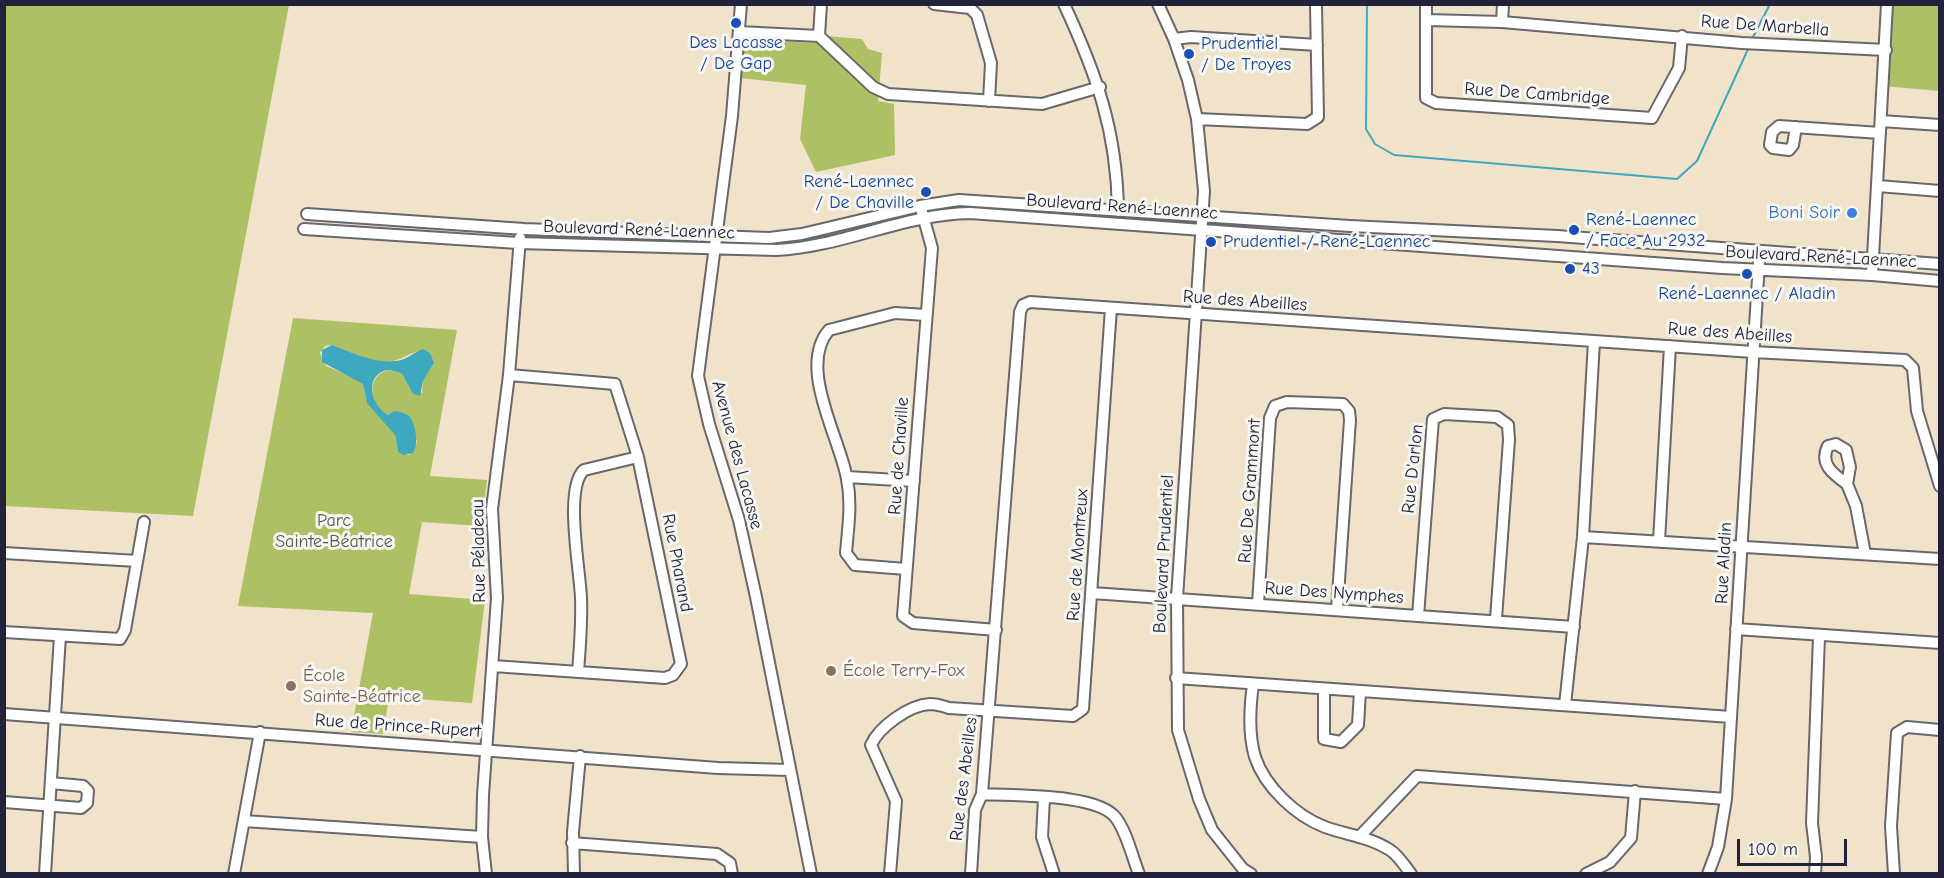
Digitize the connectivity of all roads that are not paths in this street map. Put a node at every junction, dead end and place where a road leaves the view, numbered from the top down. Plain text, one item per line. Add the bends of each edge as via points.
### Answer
1 (741, 4) edge
2 (820, 4) edge
3 (934, 4) edge
4 (1064, 4) edge
5 (1158, 4) edge
6 (1316, 4) edge
7 (1426, 4) edge
8 (1503, 4) edge
9 (1887, 4) edge
10 (1427, 20) junction
11 (1502, 22) junction
12 (739, 32) junction
13 (819, 36) junction
14 (1682, 36) junction
15 (1174, 39) junction
16 (1317, 45) junction
17 (1886, 50) junction
18 (1100, 87) junction
19 (989, 101) junction
20 (1197, 119) junction
21 (1881, 121) junction
22 (1940, 125) edge
23 (1796, 128) dead end
24 (1880, 133) junction
25 (1878, 186) junction
26 (1940, 191) edge
27 (920, 206) junction
28 (1118, 211) junction
29 (306, 214) dead end
30 (1203, 216) junction
31 (923, 218) junction
32 (1203, 228) junction
33 (304, 229) dead end
34 (524, 229) junction
35 (716, 234) junction
36 (518, 243) junction
37 (714, 248) junction
38 (1760, 252) junction
39 (1874, 258) junction
40 (1940, 264) edge
41 (1758, 268) junction
42 (1872, 274) junction
43 (1940, 281) edge
44 (1111, 308) junction
45 (1195, 314) junction
46 (926, 315) junction
47 (1594, 341) junction
48 (1670, 346) junction
49 (1753, 352) junction
50 (509, 375) junction
51 (638, 458) junction
52 (847, 477) junction
53 (914, 481) junction
54 (1846, 484) dead end
55 (1940, 486) edge
56 (144, 522) dead end
57 (1583, 537) junction
58 (1659, 541) junction
59 (1741, 548) junction
60 (4, 553) edge
61 (1865, 554) junction
62 (1940, 559) edge
63 (137, 561) junction
64 (906, 569) junction
65 (1092, 593) junction
66 (1177, 598) junction
67 (1258, 604) junction
68 (1337, 610) junction
69 (1418, 616) junction
70 (1496, 619) junction
71 (1574, 627) junction
72 (1736, 629) junction
73 (996, 630) junction
74 (4, 632) edge
75 (60, 636) junction
76 (1820, 637) junction
77 (1940, 643) edge
78 (493, 666) junction
79 (578, 672) junction
80 (1176, 678) junction
81 (1253, 684) junction
82 (1324, 689) junction
83 (1360, 691) junction
84 (1565, 705) junction
85 (989, 709) junction
86 (4, 714) edge
87 (54, 717) junction
88 (1731, 717) junction
89 (1940, 730) edge
90 (260, 732) junction
91 (486, 749) junction
92 (580, 756) junction
93 (789, 770) junction
94 (51, 783) junction
95 (1635, 791) junction
96 (982, 794) junction
97 (1044, 798) junction
98 (1726, 799) junction
99 (4, 802) edge
100 (50, 805) junction
101 (244, 821) junction
102 (1360, 836) junction
103 (482, 837) junction
104 (572, 843) junction
105 (45, 873) edge
106 (234, 873) edge
107 (486, 873) edge
108 (574, 873) edge
109 (732, 873) edge
110 (811, 873) edge
111 (890, 873) edge
112 (971, 873) edge
113 (1054, 873) edge
114 (1139, 873) edge
115 (1251, 873) edge
116 (1412, 873) edge
117 (1586, 873) edge
118 (1708, 873) edge
119 (1815, 873) edge
120 (1894, 873) edge

1 - 12 street, Avenue des Lacasse
2 - 13 street
3 - 19 street via 970,8 977,15 991,63
4 - 18 street
5 - 15 street, Boulevard Prudentiel
6 - 16 street
7 - 10 street, Rue De Cambridge
8 - 11 street
9 - 17 street
10 - 11 street, Rue De Marbella
10 - 14 street, Rue De Cambridge via 1426,98 1436,103 1652,118 1679,68
11 - 14 street, Rue De Marbella
12 - 13 street
12 - 35 street, Avenue des Lacasse
13 - 19 street via 880,92
14 - 17 street, Rue De Marbella
15 - 16 street
15 - 20 street, Boulevard Prudentiel
16 - 20 street via 1318,117 1307,124
17 - 21 street
18 - 19 street via 1050,103
18 - 28 street via 1115,154
20 - 30 street, Boulevard Prudentiel
21 - 22 street
21 - 24 street
23 - 24 street
24 - 25 street
25 - 26 street
25 - 39 street
27 - 28 street, Boulevard René-Laennec via 959,200
27 - 31 street, Rue de Chaville
27 - 35 street, Boulevard René-Laennec via 787,237
28 - 30 street, Boulevard René-Laennec
29 - 34 street, Boulevard René-Laennec
30 - 32 street, Boulevard Prudentiel
30 - 38 street, Boulevard René-Laennec
31 - 32 street, Boulevard René-Laennec via 970,213
31 - 37 street, Boulevard René-Laennec via 791,249
31 - 46 street, Rue de Chaville via 932,248
32 - 41 street, Boulevard René-Laennec
32 - 45 street, Boulevard Prudentiel
33 - 36 street, Boulevard René-Laennec
34 - 35 street, Boulevard René-Laennec
34 - 36 street, Rue Péladeau
35 - 37 street, Avenue des Lacasse
36 - 37 street, Boulevard René-Laennec
36 - 50 street, Rue Péladeau
37 - 93 street, Avenue des Lacasse via 698,376 741,531
38 - 39 street, Boulevard René-Laennec
38 - 41 street, Rue Aladin
39 - 40 street, Boulevard René-Laennec
39 - 42 street
41 - 42 street, Boulevard René-Laennec
41 - 49 street, Rue Aladin
42 - 43 street, Boulevard René-Laennec
44 - 45 street, Rue des Abeilles
44 - 65 street, Rue de Montreux
44 - 73 street, Rue des Abeilles via 1030,302 1020,312
45 - 47 street, Rue des Abeilles
45 - 66 street, Boulevard Prudentiel
46 - 52 street via 895,313 829,330 824,336 817,375
46 - 53 street, Rue de Chaville
47 - 48 street, Rue des Abeilles
47 - 57 street
48 - 49 street, Rue des Abeilles
48 - 58 street
49 - 55 street, Rue des Abeilles via 1905,360 1913,368 1917,411
49 - 59 street, Rue Aladin
50 - 51 street, Rue Pharand via 615,384
50 - 78 street, Rue Péladeau via 492,509 496,598
51 - 79 street via 584,470 579,475 575,535 581,597
51 - 79 street, Rue Pharand via 681,664 673,675 665,678
52 - 53 street
52 - 64 street via 850,497 846,553 855,565
53 - 64 street, Rue de Chaville
54 - 61 street via 1856,506
56 - 63 street
57 - 58 street
57 - 71 street
58 - 59 street
59 - 61 street
59 - 72 street, Rue Aladin
60 - 63 street
61 - 62 street
63 - 75 street via 120,639
64 - 73 street, Rue de Chaville via 903,616 913,623
65 - 66 street, Rue Des Nymphes
65 - 85 street, Rue de Montreux via 1083,709 1073,716
66 - 67 street, Rue Des Nymphes
66 - 80 street, Boulevard Prudentiel
67 - 68 street, Rue Des Nymphes
67 - 68 street, Rue De Grammont via 1270,418 1275,406 1287,402 1343,404 1350,420
68 - 69 street, Rue Des Nymphes
69 - 70 street, Rue Des Nymphes
69 - 70 street, Rue D'arlon via 1432,419 1444,414 1497,417 1508,425
70 - 71 street, Rue Des Nymphes
71 - 84 street
72 - 76 street
72 - 88 street, Rue Aladin
73 - 85 street, Rue des Abeilles
74 - 75 street
75 - 87 street
76 - 77 street
76 - 119 street via 1812,823
78 - 79 street, Rue Pharand
78 - 91 street, Rue Péladeau
80 - 81 street
80 - 115 street, Boulevard Prudentiel via 1178,730 1199,799 1212,830
81 - 82 street
81 - 102 street via 1250,708 1256,757 1274,788 1301,814
82 - 83 street
82 - 83 street via 1324,739 1341,742 1358,725
83 - 84 street
84 - 88 street
85 - 96 street, Rue des Abeilles
85 - 111 street via 923,706 901,715 874,738 873,754 896,801
86 - 87 street, Rue de Prince-Rupert
87 - 90 street, Rue de Prince-Rupert
87 - 94 street
88 - 98 street, Rue Aladin
89 - 120 street via 1908,727 1897,733 1891,817
90 - 91 street, Rue de Prince-Rupert
90 - 101 street
91 - 92 street, Rue de Prince-Rupert
91 - 103 street, Rue Péladeau
92 - 93 street, Rue de Prince-Rupert
92 - 104 street
93 - 110 street, Avenue des Lacasse
94 - 100 street
94 - 100 street via 80,785 88,795 81,808
95 - 98 street
95 - 102 street via 1417,776
95 - 117 street via 1630,838 1610,862
96 - 97 street
96 - 112 street, Rue des Abeilles via 975,810
97 - 113 street via 1042,837
97 - 114 street via 1083,801 1101,806 1116,817
98 - 118 street, Rue Aladin via 1718,847
99 - 100 street
100 - 105 street
101 - 103 street
101 - 106 street
102 - 116 street via 1391,850
103 - 107 street, Rue Péladeau
104 - 108 street
104 - 109 street via 717,854 730,863

